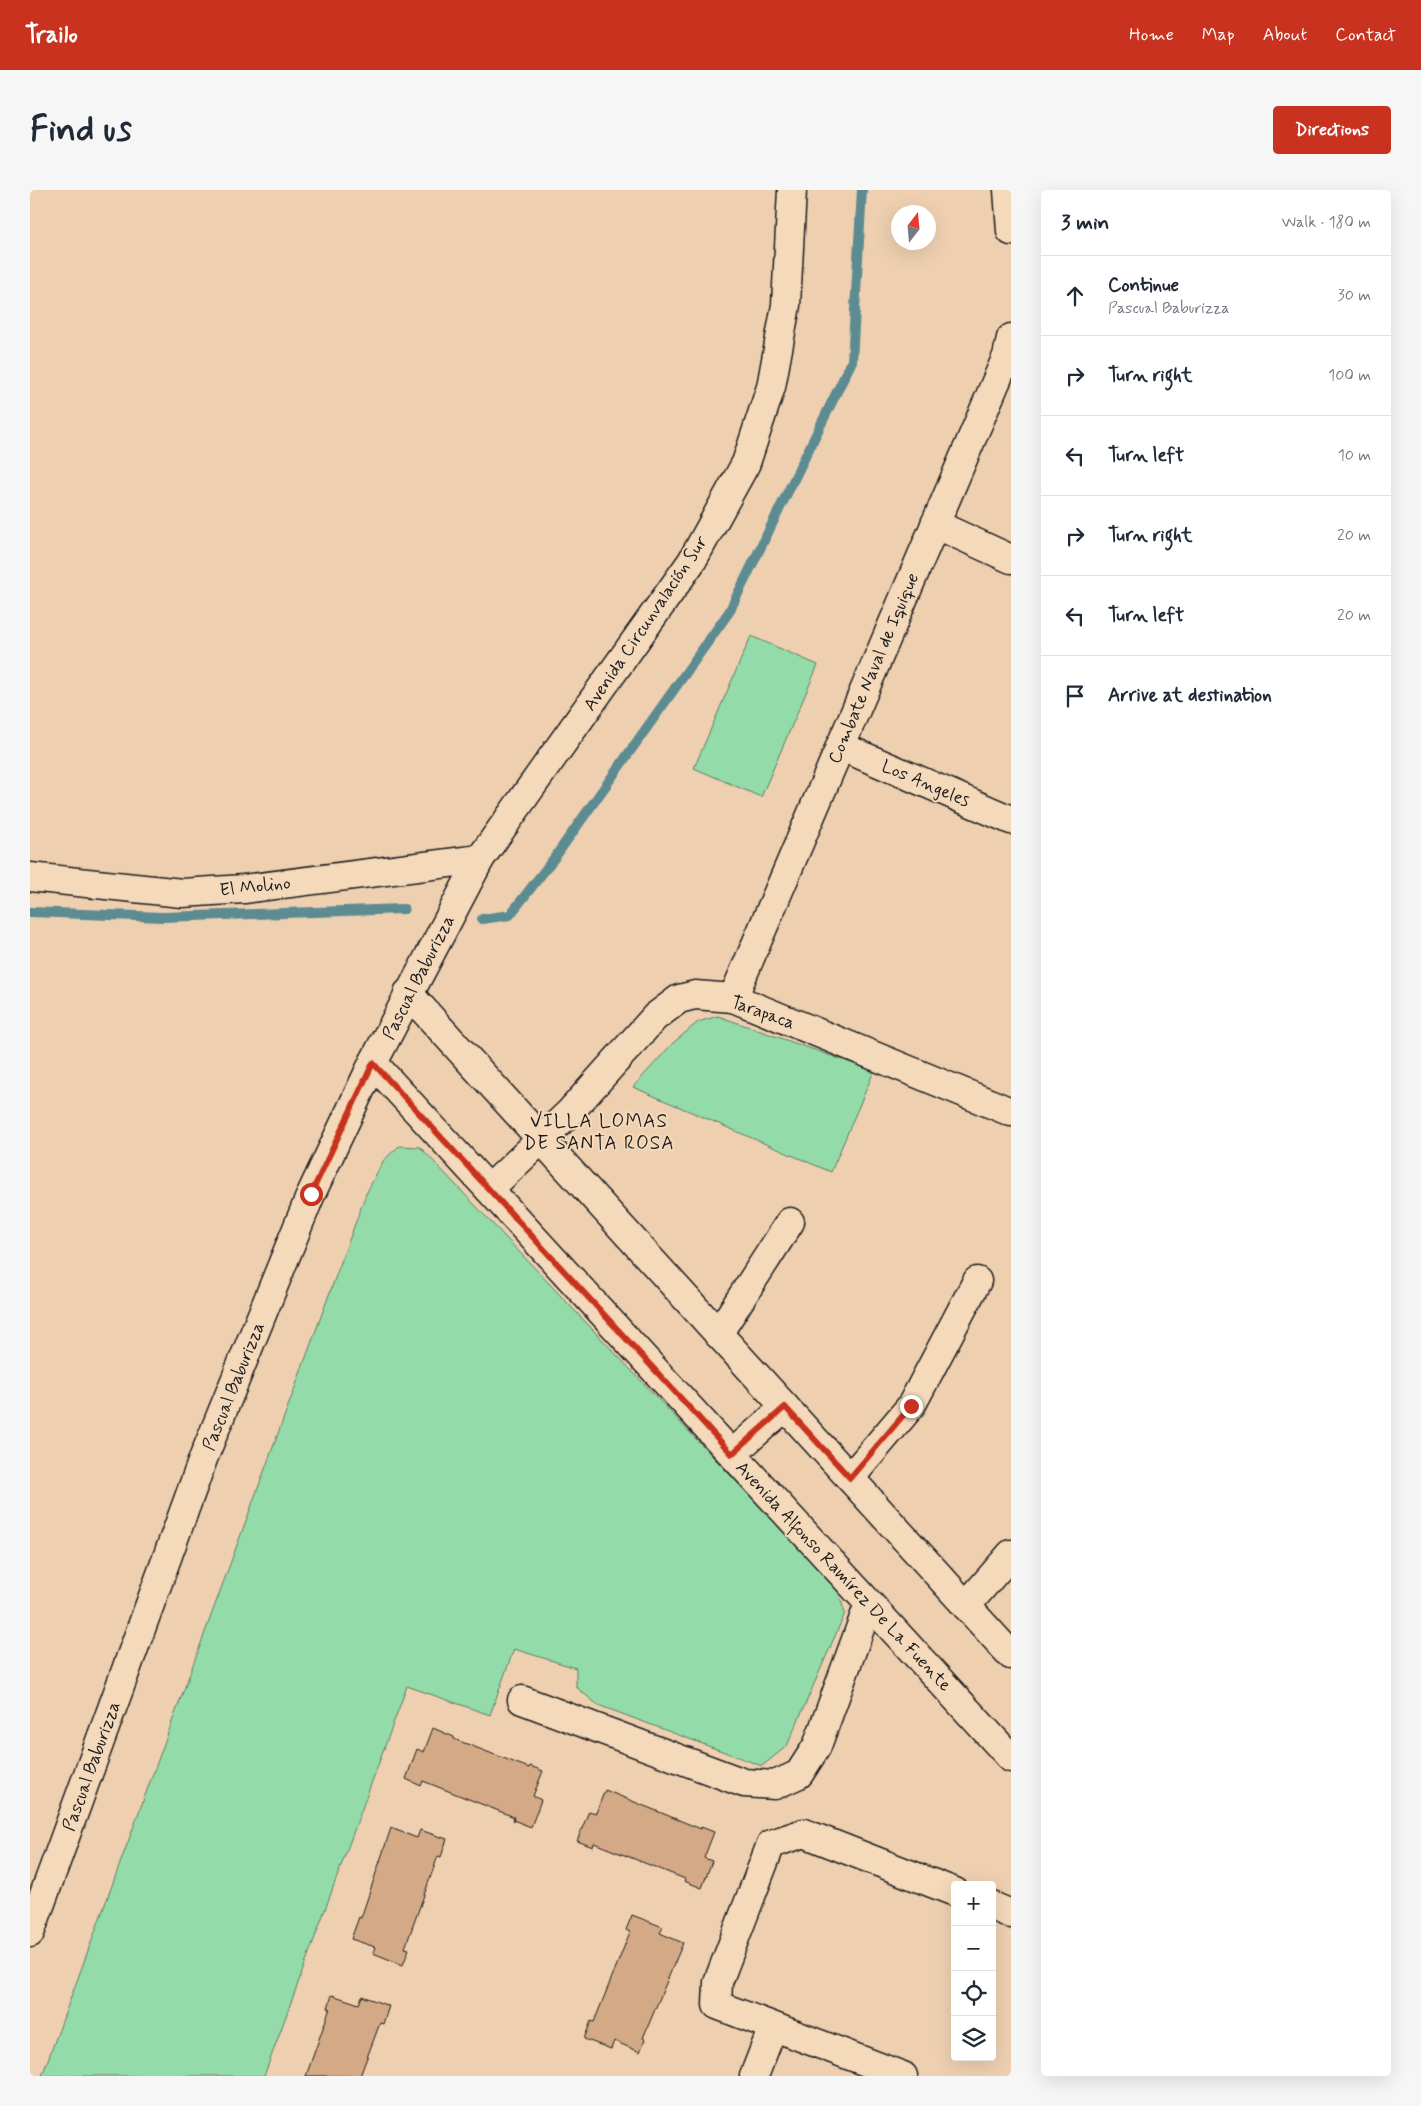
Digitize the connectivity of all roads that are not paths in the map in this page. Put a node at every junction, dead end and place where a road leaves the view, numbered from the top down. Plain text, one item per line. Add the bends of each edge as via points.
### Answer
1 (792, 190) edge
2 (1008, 190) edge
3 (1011, 231) edge
4 (1011, 338) edge
5 (935, 524) junction
6 (1011, 559) edge
7 (840, 746) junction
8 (1011, 820) edge
9 (480, 859) junction
10 (30, 877) edge
11 (408, 993) junction
12 (733, 998) junction
13 (373, 1063) junction
14 (1011, 1112) edge
15 (542, 1138) junction
16 (489, 1189) junction
17 (790, 1222) dead end
18 (977, 1281) dead end
19 (718, 1334) junction
20 (785, 1407) junction
21 (732, 1454) junction
22 (850, 1478) junction
23 (1011, 1554) edge
24 (869, 1604) junction
25 (966, 1606) junction
26 (1011, 1655) edge
27 (522, 1700) dead end
28 (1011, 1758) edge
29 (951, 1890) edge
30 (996, 1908) edge
31 (1011, 1914) edge
32 (30, 1933) edge
33 (773, 2027) junction
34 (754, 2076) edge
35 (903, 2076) edge

1 - 9 street, Avenida Circunvalación Sur via 786,305 771,387 746,463 692,561
2 - 3 street
4 - 5 street, Combate Naval de Iquique
5 - 6 street
5 - 7 street, Combate Naval de Iquique
7 - 8 street, Los Angeles
7 - 12 street, Combate Naval de Iquique
9 - 10 street, El Molino via 244,889 182,892
9 - 11 street, Pascual Baburizza
11 - 13 street, Pascual Baburizza
11 - 15 street
12 - 14 street, Tarapaca
12 - 15 street, Tarapaca via 695,995 679,999 655,1017 569,1113
13 - 16 street, Avenida Alfonso Ramírez De La Fuente
13 - 32 street, Pascual Baburizza via 311,1194 203,1459
15 - 16 street, Tarapaca
15 - 19 street
16 - 21 street, Avenida Alfonso Ramírez De La Fuente
17 - 19 street
18 - 22 street via 911,1406
19 - 20 street
20 - 21 street
20 - 22 street
21 - 24 street, Avenida Alfonso Ramírez De La Fuente
22 - 25 street
23 - 25 street
24 - 27 street via 817,1746 799,1774 775,1785 744,1783
24 - 28 street, Avenida Alfonso Ramírez De La Fuente
25 - 26 street
29 - 33 street via 804,1833 771,1844 718,1982 717,2006
30 - 31 street
33 - 34 street
33 - 35 street

